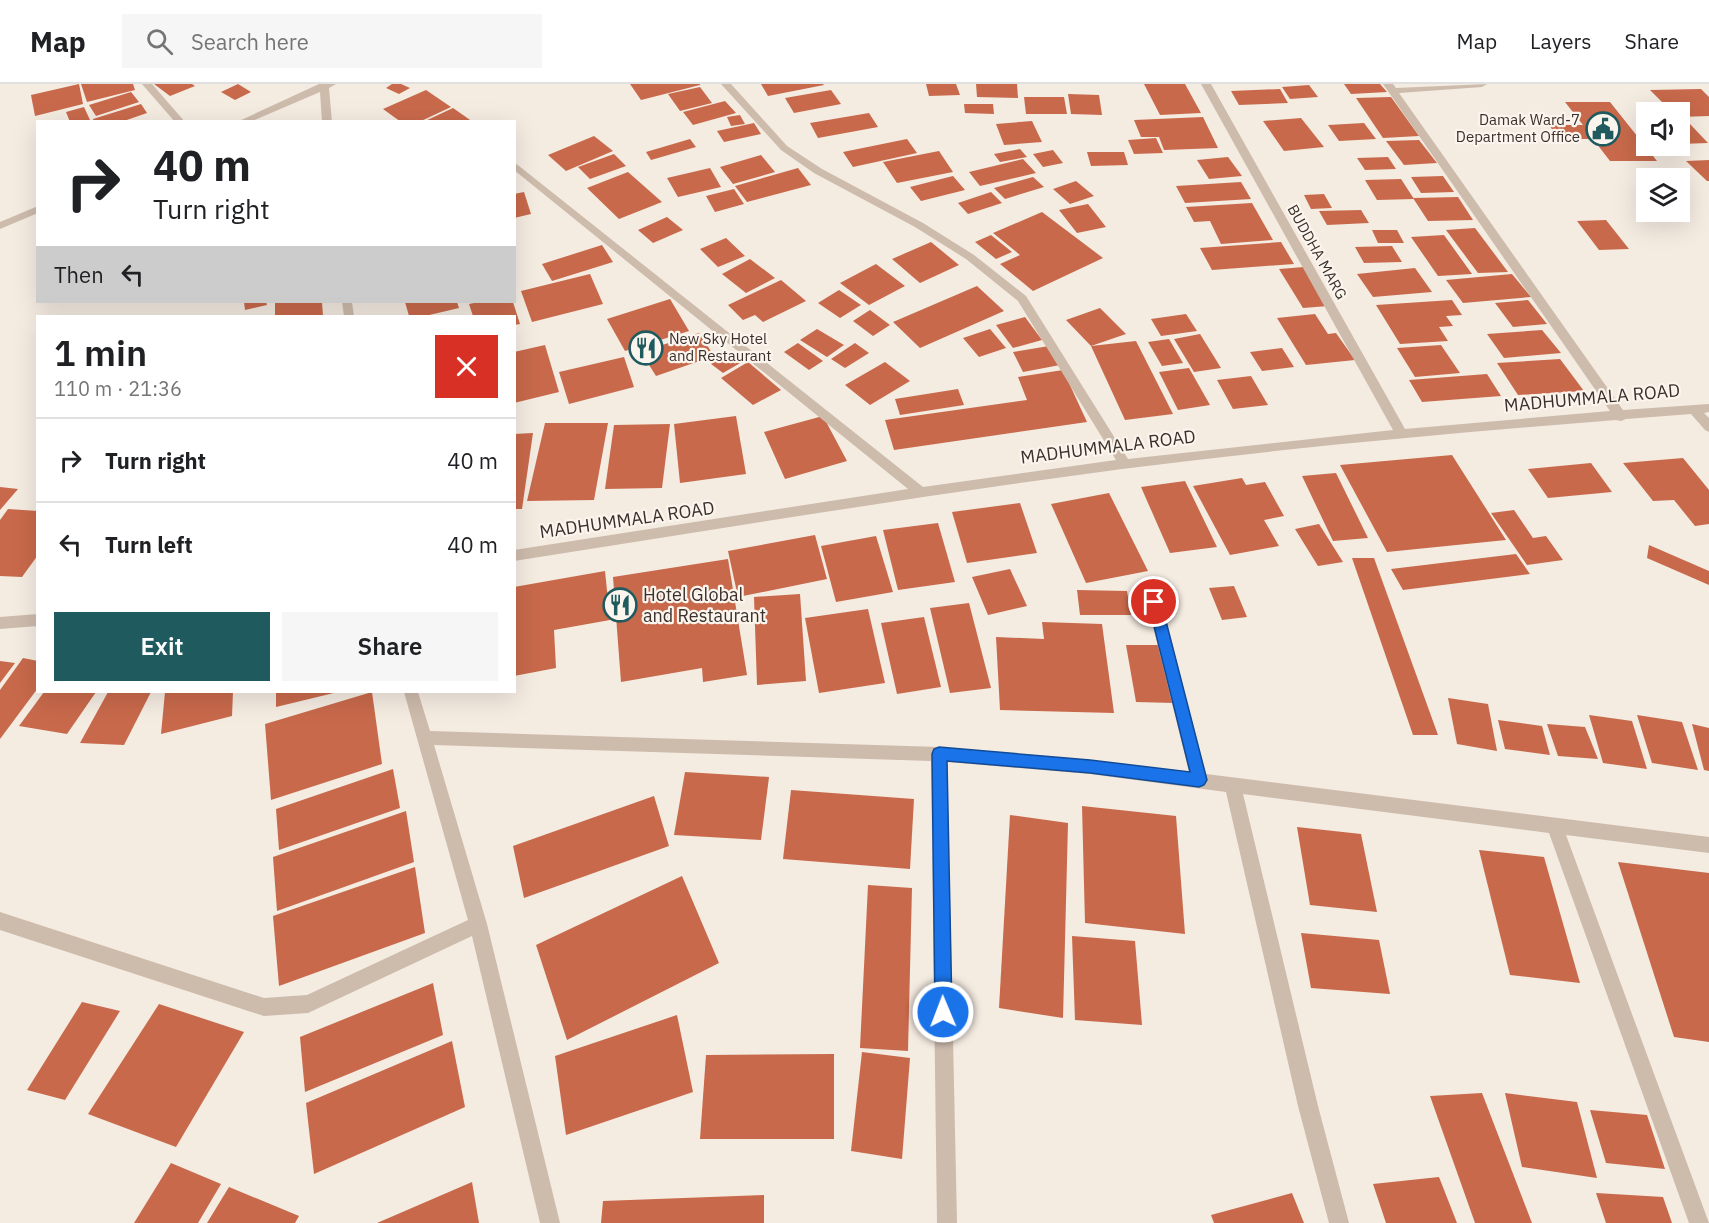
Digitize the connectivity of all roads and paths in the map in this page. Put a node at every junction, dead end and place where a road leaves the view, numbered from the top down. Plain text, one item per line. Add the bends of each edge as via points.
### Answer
1 (147, 84) edge
2 (1206, 84) edge
3 (1482, 84) edge
4 (326, 85) edge
5 (731, 85) edge
6 (1391, 88) edge
7 (179, 120) edge
8 (246, 120) edge
9 (327, 120) edge
10 (516, 167) edge
11 (36, 210) edge
12 (0, 226) edge
13 (1709, 408) edge
14 (1694, 409) junction
15 (1621, 417) junction
16 (1709, 427) edge
17 (1401, 434) junction
18 (1125, 464) junction
19 (921, 492) junction
20 (516, 556) edge
21 (1154, 602) dead end
22 (36, 620) edge
23 (0, 623) edge
24 (411, 693) edge
25 (424, 738) junction
26 (939, 754) junction
27 (1199, 780) junction
28 (1232, 784) junction
29 (1554, 824) junction
30 (1709, 845) edge
31 (0, 921) edge
32 (478, 924) junction
33 (550, 1223) edge
34 (947, 1223) edge
35 (1339, 1223) edge
36 (1699, 1223) edge

1 - 7 street
2 - 17 street, BUDDHA MARG
3 - 6 street
4 - 8 street
4 - 9 street
5 - 18 street via 784,148 970,257 1022,299
6 - 15 street
10 - 19 street
11 - 12 street
13 - 14 street, MADHUMMALA ROAD
14 - 15 street, MADHUMMALA ROAD
14 - 16 street
15 - 17 street, MADHUMMALA ROAD
17 - 18 street, MADHUMMALA ROAD
18 - 19 street, MADHUMMALA ROAD
19 - 20 street, MADHUMMALA ROAD
21 - 27 street
22 - 23 street
24 - 25 street
25 - 26 street
25 - 32 street
26 - 27 street
26 - 34 street
27 - 28 street
28 - 29 street
28 - 35 street
29 - 30 street
29 - 36 street
31 - 32 street via 264,1007 308,1004
32 - 33 street

